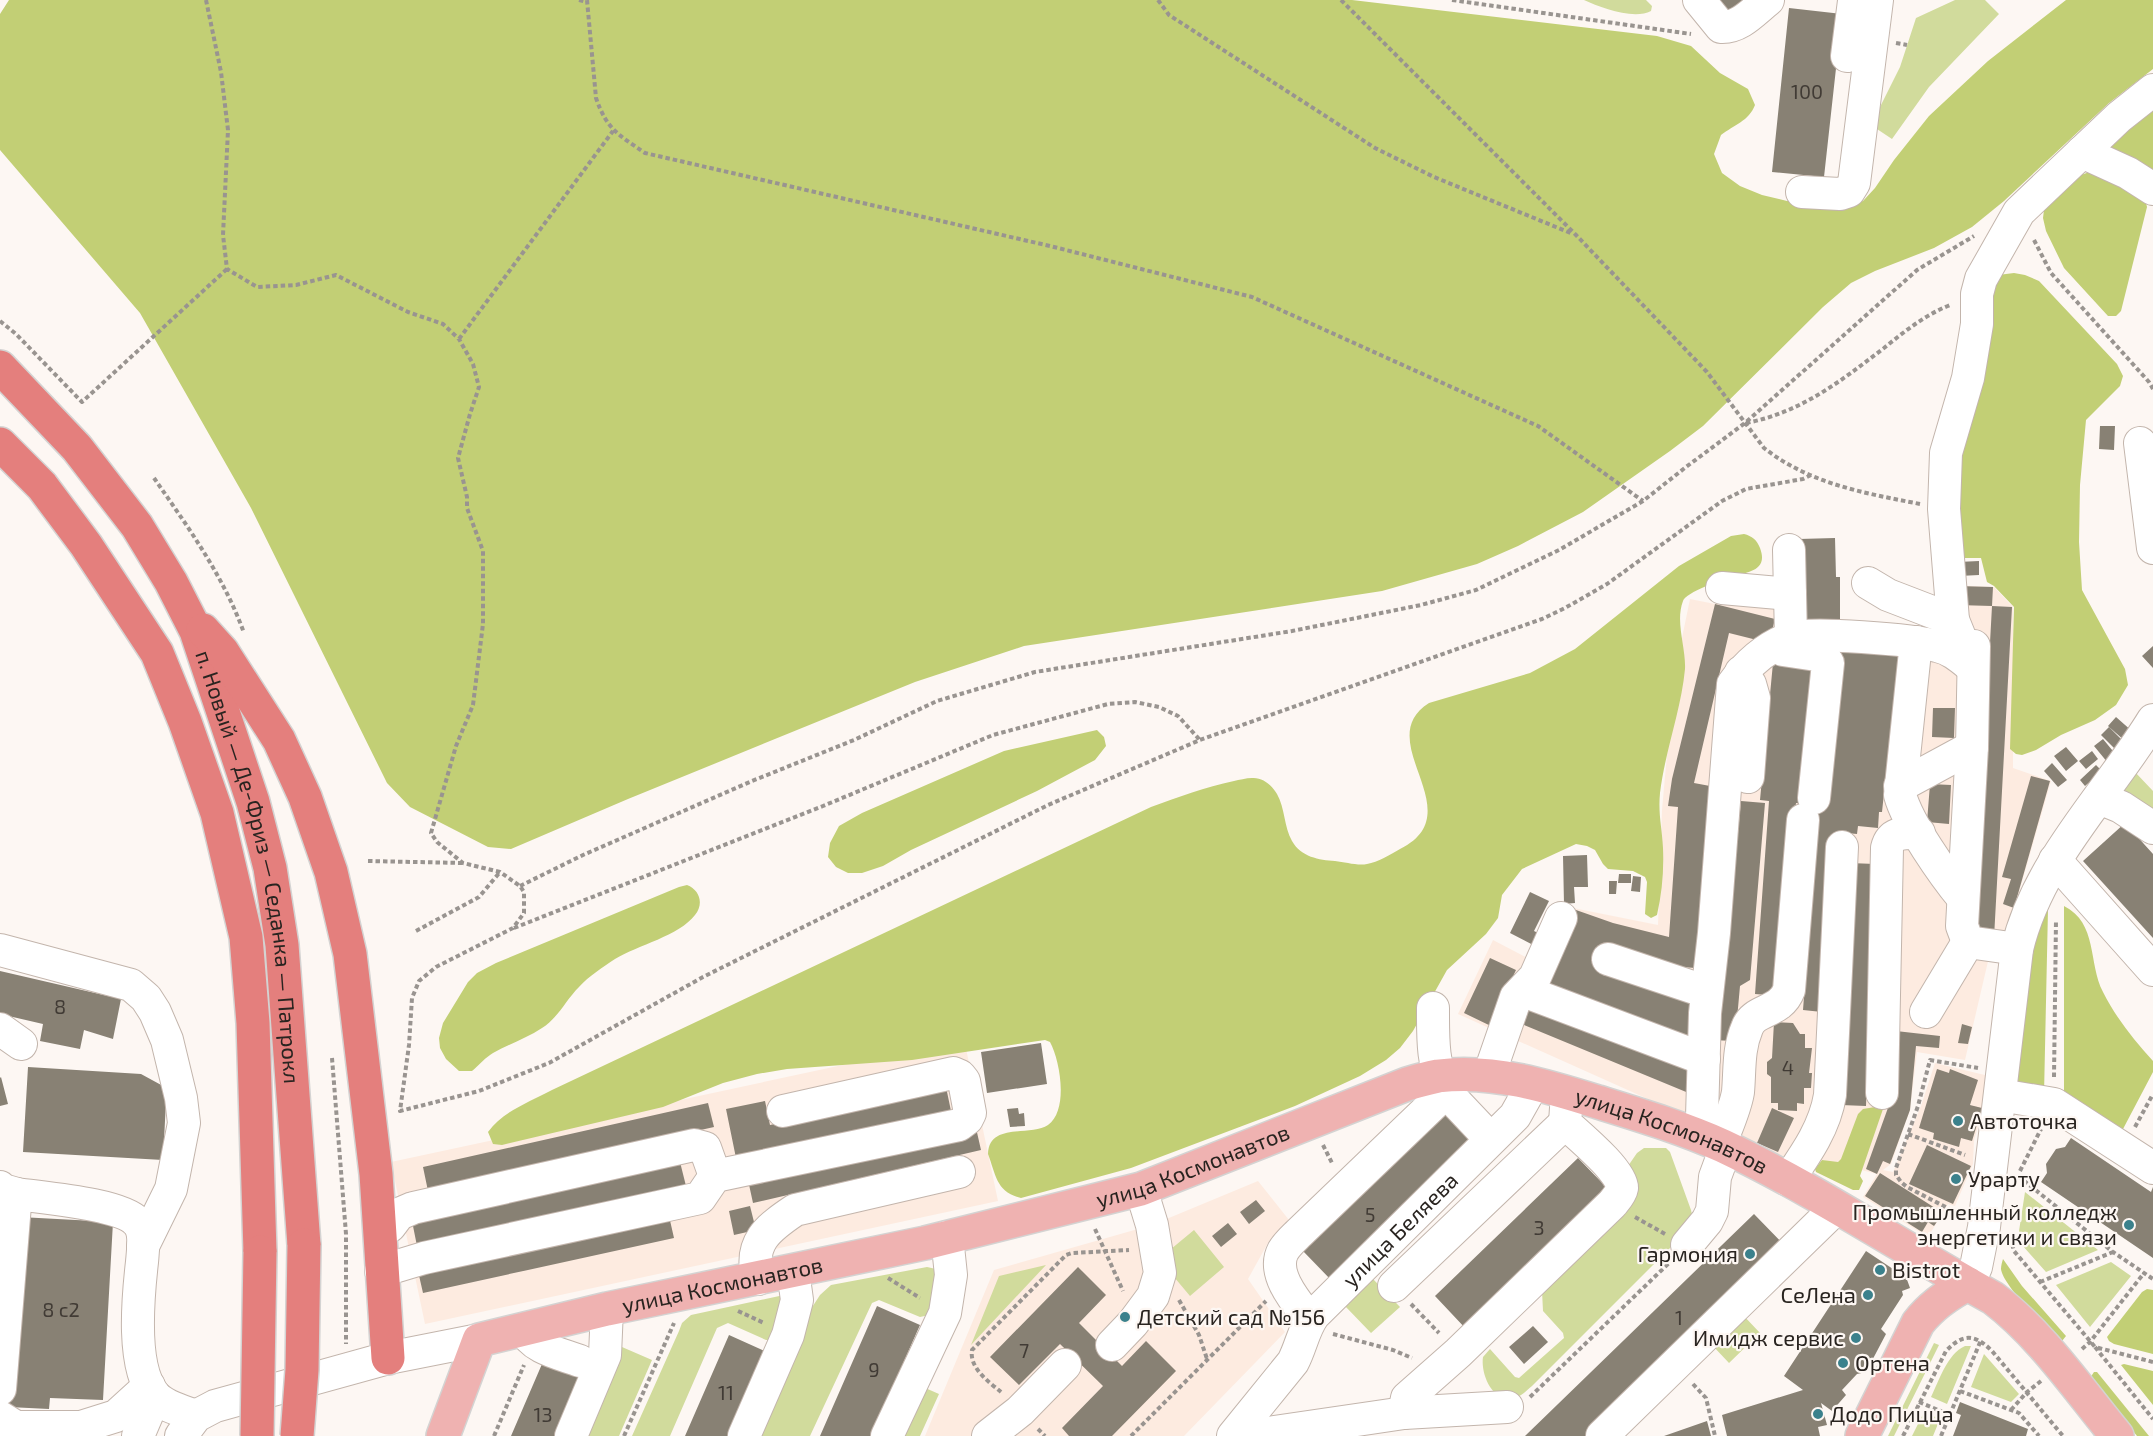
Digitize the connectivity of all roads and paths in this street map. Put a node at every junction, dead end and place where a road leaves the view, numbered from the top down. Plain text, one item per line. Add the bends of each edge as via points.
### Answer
1 (206, 0) edge
2 (579, 0) edge
3 (1158, 0) edge
4 (1341, 0) edge
5 (1452, 0) edge
6 (1699, 0) edge
7 (1768, 0) edge
8 (1860, 0) edge
9 (587, 1) edge
10 (1698, 35) dead end
11 (2153, 90) edge
12 (613, 131) junction
13 (2082, 152) junction
14 (2153, 189) edge
15 (1802, 192) dead end
16 (2019, 212) junction
17 (1978, 234) dead end
18 (1576, 235) junction
19 (227, 269) junction
20 (1977, 294) junction
21 (0, 321) edge
22 (459, 339) junction
23 (0, 368) edge
24 (2153, 389) edge
25 (1745, 423) junction
26 (2140, 443) dead end
27 (0, 444) edge
28 (1811, 475) junction
29 (1642, 501) junction
30 (1944, 509) junction
31 (2153, 548) edge
32 (1789, 550) dead end
33 (1868, 583) dead end
34 (1722, 588) dead end
35 (1790, 594) junction
36 (186, 611) junction
37 (1964, 620) junction
38 (1916, 642) junction
39 (1781, 643) junction
40 (1972, 667) junction
41 (1741, 672) junction
42 (2149, 739) edge
43 (1200, 740) junction
44 (1972, 747) junction
45 (1748, 777) dead end
46 (1900, 786) junction
47 (2099, 798) junction
48 (2153, 828) edge
49 (1919, 833) junction
50 (1842, 847) dead end
51 (368, 861) dead end
52 (2055, 861) junction
53 (463, 863) junction
54 (500, 872) junction
55 (520, 886) junction
56 (1963, 898) junction
57 (2056, 915) dead end
58 (1562, 918) dead end
59 (513, 928) junction
60 (416, 931) dead end
61 (1968, 942) junction
62 (2017, 949) junction
63 (0, 950) edge
64 (1608, 959) dead end
65 (2153, 970) edge
66 (1707, 992) junction
67 (1534, 995) dead end
68 (1433, 1008) dead end
69 (1926, 1012) dead end
70 (1704, 1059) junction
71 (1489, 1075) junction
72 (1442, 1084) junction
73 (1533, 1084) junction
74 (2001, 1084) junction
75 (1882, 1093) dead end
76 (2153, 1094) edge
77 (2054, 1104) junction
78 (1566, 1108) junction
79 (783, 1111) dead end
80 (2142, 1114) dead end
81 (1481, 1129) dead end
82 (1908, 1134) junction
83 (1714, 1142) junction
84 (2153, 1168) edge
85 (2004, 1170) junction
86 (959, 1172) dead end
87 (716, 1176) junction
88 (1788, 1180) junction
89 (2016, 1187) dead end
90 (1141, 1189) junction
91 (9, 1190) edge
92 (1082, 1205) junction
93 (1837, 1208) junction
94 (1997, 1229) junction
95 (381, 1232) junction
96 (947, 1237) junction
97 (1687, 1245) joint
98 (143, 1246) junction
99 (1133, 1250) dead end
100 (1106, 1251) junction
101 (2113, 1252) junction
102 (793, 1271) junction
103 (381, 1272) junction
104 (2144, 1273) junction
105 (758, 1279) junction
106 (2153, 1279) edge
107 (1286, 1282) junction
108 (2040, 1282) junction
109 (1968, 1284) junction
110 (1121, 1285) dead end
111 (1394, 1286) dead end
112 (1181, 1303) dead end
113 (607, 1309) junction
114 (1310, 1320) junction
115 (674, 1322) dead end
116 (530, 1337) junction
117 (1981, 1340) junction
118 (478, 1341) junction
119 (2090, 1342) junction
120 (1112, 1345) dead end
121 (2095, 1347) junction
122 (388, 1358) junction
123 (1207, 1359) junction
124 (580, 1361) dead end
125 (2153, 1362) edge
126 (1065, 1365) dead end
127 (1430, 1379) junction
128 (993, 1386) dead end
129 (0, 1389) edge
130 (152, 1391) junction
131 (1960, 1391) junction
132 (2027, 1392) junction
133 (1706, 1398) dead end
134 (1919, 1402) junction
135 (1507, 1407) joint
136 (2011, 1410) junction
137 (1404, 1413) junction
138 (1950, 1415) junction
139 (0, 1417) edge
140 (2153, 1419) edge
141 (188, 1426) edge
142 (138, 1436) edge
143 (257, 1436) edge
144 (297, 1436) edge
145 (443, 1436) edge
146 (494, 1436) edge
147 (571, 1436) edge
148 (624, 1436) edge
149 (744, 1436) edge
150 (887, 1436) edge
151 (988, 1436) edge
152 (1131, 1436) edge
153 (1233, 1436) edge
154 (1248, 1436) edge
155 (1602, 1436) edge
156 (1715, 1436) edge
157 (1862, 1436) edge
158 (1903, 1436) edge
159 (1941, 1436) edge
160 (2039, 1436) edge
161 (2063, 1436) edge
162 (2117, 1436) edge

1 - 19 path via 228,130 223,235
2 - 9 path
3 - 18 path via 1169,15 1375,148
4 - 18 path
5 - 10 path
6 - 7 street via 1721,27 1729,27
8 - 15 street via 1852,71 1854,183 1849,191 1840,194
9 - 12 path via 596,98
11 - 13 street
12 - 22 path
12 - 29 path via 645,153 1252,297 1538,426
13 - 14 street
13 - 16 street
16 - 20 street via 1981,279
16 - 24 path via 2051,273
17 - 25 path via 1900,283
18 - 25 path via 1707,372
19 - 21 path via 82,402
19 - 22 path via 257,287 296,285 336,275 408,312 443,324
20 - 25 path via 1925,316 1842,380 1786,413
20 - 30 street via 1977,324 1968,378 1946,453
22 - 53 path via 473,364 479,387 458,458 466,508 483,551 483,624 473,705 456,746 431,833
23 - 36 highway, п. Новый — Де-Фриз — Седанка — Патрокл via 77,448 137,526
25 - 28 path via 1764,448
25 - 29 path
26 - 31 street
27 - 143 highway, п. Новый — Де-Фриз — Седанка — Патрокл, bridge via 42,486 157,653 185,722 227,849 246,937 253,1023 260,1252
28 - 30 path via 1854,491
28 - 43 path via 1746,489 1722,501 1607,584 1542,619
29 - 55 path via 1559,550 1476,590 1292,631 1035,672 937,701
30 - 37 street
32 - 35 street
33 - 37 street via 1888,595
34 - 35 street
35 - 39 street
36 - 95 highway via 222,651 279,740 305,797 331,873 350,954
36 - 144 highway, п. Новый — Де-Фриз — Седанка — Патрокл, bridge via 246,780 270,868 282,945 304,1245
37 - 40 street
38 - 39 street via 1821,635
38 - 40 street via 1953,652
38 - 46 street
39 - 41 street
39 - 83 street via 1823,656 1828,663 1789,990 1783,1002 1752,1019 1747,1027 1740,1049 1736,1101
40 - 44 street
41 - 45 street via 1754,698
41 - 66 street via 1733,684
42 - 47 street
43 - 59 path via 1178,716 1135,702 1108,704 993,735
43 - 59 path via 1048,806 703,976 549,1063 479,1091 400,1111 412,998 419,981 436,967
44 - 46 street
44 - 56 street
46 - 49 street via 1903,806
47 - 48 street
47 - 52 street
49 - 56 street
49 - 75 street via 1898,834 1889,840 1887,848
50 - 88 street via 1830,1095 1816,1137
51 - 53 path
52 - 62 street via 2031,903
52 - 65 street
53 - 54 path
54 - 55 path
54 - 60 path via 479,897
55 - 59 path via 524,892 524,913
56 - 61 street via 1962,926
57 - 77 path
58 - 71 street via 1535,977 1516,998
61 - 62 street
61 - 69 street
62 - 74 street
63 - 98 street via 131,985 156,1012 173,1060 183,1123 171,1189
64 - 66 street
66 - 70 street
67 - 70 street
68 - 72 street via 1432,1037
70 - 83 street via 1702,1117
71 - 72 main road, улица Космонавтов
71 - 73 main road, улица Космонавтов
72 - 81 street
72 - 90 main road, улица Космонавтов via 1407,1084
72 - 107 street via 1284,1249 1280,1270
73 - 78 main road, улица Космонавтов
73 - 114 street, улица Беляева via 1515,1116
74 - 77 street
74 - 82 path via 1930,1059
74 - 85 street
76 - 80 path
77 - 84 street
77 - 85 path
78 - 83 main road, улица Космонавтов
78 - 111 street
78 - 127 street via 1616,1172 1621,1192
79 - 87 street via 953,1074 964,1081 970,1113 959,1125
82 - 85 path
82 - 94 path via 1896,1168 1901,1182
83 - 88 main road, улица Космонавтов
83 - 97 street via 1712,1211
85 - 89 path
85 - 94 street
85 - 101 path
86 - 105 street via 795,1210 773,1225 759,1242 755,1251
87 - 95 street via 705,1148 694,1145 413,1208 399,1214
87 - 103 street via 700,1198 424,1258
88 - 93 main road, улица Космонавтов
90 - 92 main road, улица Космонавтов
90 - 120 street via 1160,1273 1153,1296
91 - 98 street via 129,1216 138,1222
91 - 129 street via 15,1205
92 - 96 main road, улица Космонавтов
92 - 100 path
93 - 109 main road, улица Космонавтов
93 - 155 street
94 - 108 path
94 - 109 street
95 - 103 highway
96 - 102 main road, улица Космонавтов
96 - 150 street via 951,1275 945,1313
97 - 135 path via 1537,1391 1521,1403
98 - 130 street via 141,1362
99 - 100 path
100 - 110 path
100 - 128 path via 1066,1255 972,1350 975,1367
101 - 104 path
101 - 108 path
102 - 105 main road, улица Космонавтов
102 - 149 street via 796,1300 788,1335
103 - 122 highway
104 - 106 path
104 - 119 path
105 - 113 main road, улица Космонавтов
107 - 114 street
107 - 123 path
108 - 119 path
109 - 157 main road via 1946,1295 1918,1323
109 - 162 main road, улица Космонавтов via 1992,1298 2022,1324
112 - 123 path
113 - 116 main road, улица Космонавтов
113 - 147 street via 605,1355
114 - 127 path via 1331,1334 1405,1355
114 - 153 street, улица Беляева via 1293,1362
115 - 148 path
116 - 118 main road, улица Космонавтов
116 - 124 street
116 - 146 path via 530,1351
117 - 131 path
117 - 132 path
117 - 134 path via 1962,1339 1953,1343
118 - 122 street
118 - 145 main road
119 - 121 path
121 - 125 path
121 - 140 path
122 - 141 street via 215,1406
123 - 152 path
126 - 151 street via 1020,1411
127 - 137 street via 1407,1398
130 - 139 street via 116,1416 81,1427 16,1427
130 - 141 street
130 - 142 street
131 - 136 path
131 - 138 path
132 - 136 path
132 - 161 path
133 - 156 path
134 - 138 path
134 - 158 path
135 - 137 street
136 - 160 path via 2019,1413
137 - 154 street
138 - 159 path

